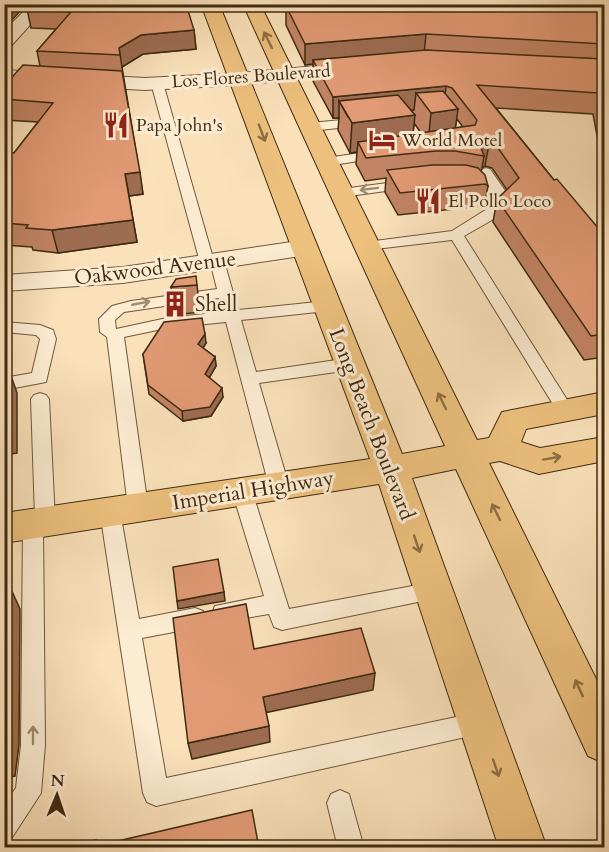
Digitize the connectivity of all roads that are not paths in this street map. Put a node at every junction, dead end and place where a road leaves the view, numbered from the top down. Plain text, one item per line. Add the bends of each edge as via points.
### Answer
1 (41, 4) edge
2 (210, 4) edge
3 (251, 4) edge
4 (4, 42) edge
5 (376, 66) edge
6 (286, 75) junction
7 (4, 76) edge
8 (240, 79) junction
9 (157, 83) junction
10 (380, 120) edge
11 (310, 127) junction
12 (390, 153) edge
13 (326, 162) junction
14 (485, 172) edge
15 (457, 179) edge
16 (424, 182) edge
17 (342, 193) junction
18 (494, 209) junction
19 (456, 235) junction
20 (367, 246) junction
21 (304, 248) junction
22 (212, 262) junction
23 (4, 283) edge
24 (226, 292) junction
25 (327, 306) junction
26 (232, 315) junction
27 (4, 327) edge
28 (115, 334) junction
29 (350, 364) junction
30 (249, 379) junction
31 (4, 384) edge
32 (40, 399) dead end
33 (604, 403) edge
34 (565, 410) junction
35 (604, 449) edge
36 (484, 451) junction
37 (391, 469) junction
38 (279, 486) junction
39 (242, 491) junction
40 (124, 510) junction
41 (27, 524) edge
42 (434, 591) junction
43 (277, 603) junction
44 (129, 631) junction
45 (480, 724) junction
46 (604, 741) edge
47 (340, 803) dead end
48 (4, 827) edge
49 (351, 848) edge
50 (524, 848) edge

1 - 4 street
2 - 8 main road, Long Beach Boulevard
6 -> 3 main road
5 - 6 street, Los Flores Boulevard
6 - 8 street, Los Flores Boulevard
6 - 11 main road
7 - 9 street, Los Flores Boulevard
8 - 9 street, Los Flores Boulevard
8 -> 21 main road, Long Beach Boulevard
9 - 22 lane
10 - 11 lane
11 - 13 main road
12 - 13 lane
13 - 17 main road
14 - 18 lane via 506,201
15 - 18 lane via 480,184 493,201
16 -> 17 lane
17 - 20 main road
18 - 19 lane
19 - 20 lane
19 - 34 lane
36 -> 20 main road
21 - 22 street, Oakwood Avenue
21 - 25 main road, Long Beach Boulevard
22 - 23 street, Oakwood Avenue via 123,275
22 - 24 lane
24 - 26 lane
28 -> 24 lane via 108,332 107,319 118,309
25 - 26 lane
25 - 29 main road, Long Beach Boulevard
26 - 28 lane
26 - 30 lane
27 - 31 lane via 40,330 48,339 40,378
28 - 40 lane
29 - 30 lane
29 - 37 main road, Long Beach Boulevard
30 - 38 lane
32 - 41 lane
33 - 34 main road
34 - 36 main road via 514,420
36 -> 35 main road, Imperial Highway via 539,461
36 - 37 main road, Imperial Highway
46 -> 36 main road
37 - 38 main road, Imperial Highway
37 -> 42 main road, Long Beach Boulevard
38 - 39 main road, Imperial Highway
39 - 40 main road, Imperial Highway
39 - 43 lane
40 - 41 main road, Imperial Highway
40 - 44 lane
48 -> 41 lane via 28,793 33,745
42 - 43 lane via 282,620
42 - 45 main road, Long Beach Boulevard
43 - 44 lane
44 - 45 lane via 156,794
45 -> 50 main road, Long Beach Boulevard
47 - 49 lane

